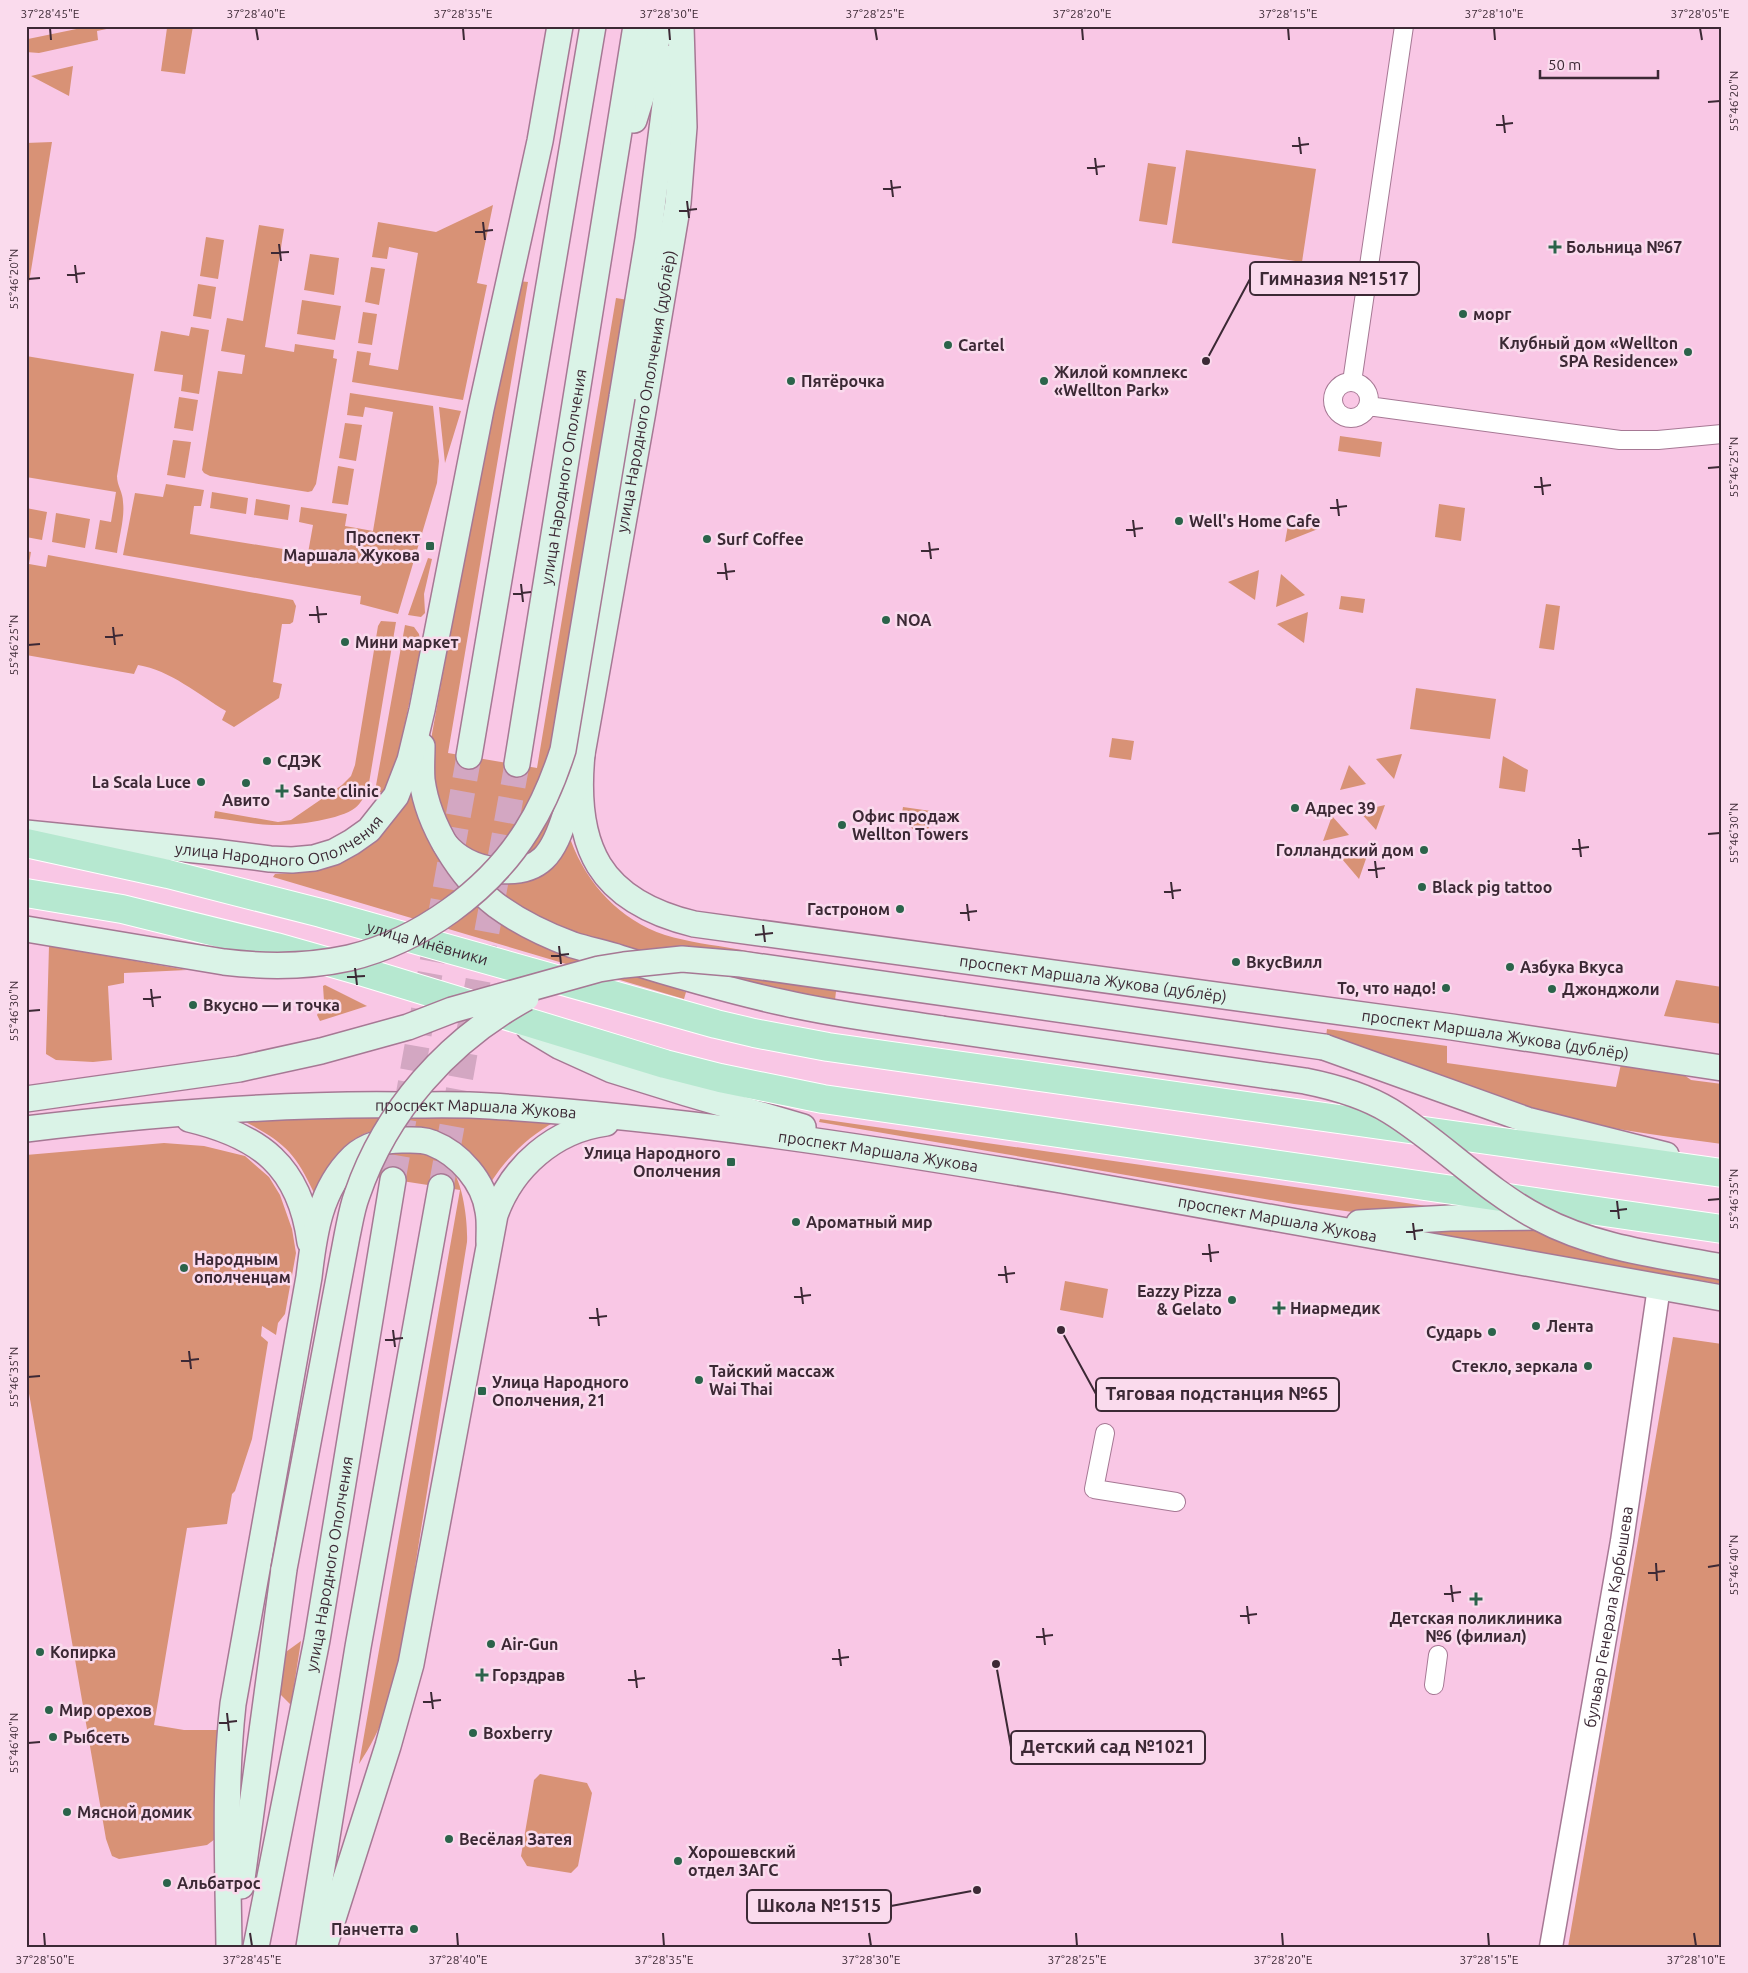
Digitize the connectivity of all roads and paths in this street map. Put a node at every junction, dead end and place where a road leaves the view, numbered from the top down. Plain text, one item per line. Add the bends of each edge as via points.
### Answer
1 (560, 26) edge
2 (565, 26) edge
3 (593, 26) edge
4 (636, 26) edge
5 (660, 26) edge
6 (673, 26) edge
7 (682, 26) edge
8 (1404, 26) edge
9 (610, 189) junction
10 (561, 217) junction
11 (1352, 382) junction
12 (1368, 406) junction
13 (1722, 434) edge
14 (429, 678) junction
15 (582, 754) junction
16 (469, 756) tunnel mouth
17 (517, 764) tunnel mouth
18 (26, 833) edge
19 (26, 843) edge
20 (445, 844) junction
21 (26, 893) edge
22 (26, 929) edge
23 (823, 941) junction
24 (574, 976) junction
25 (785, 1003) junction
26 (510, 1016) junction
27 (1722, 1068) edge
28 (26, 1100) edge
29 (139, 1116) junction
30 (661, 1122) junction
31 (26, 1129) edge
32 (935, 1159) junction
33 (1722, 1172) edge
34 (393, 1180) tunnel mouth
35 (441, 1187) tunnel mouth
36 (1652, 1219) junction
37 (1292, 1220) junction
38 (1722, 1229) edge
39 (489, 1242) junction
40 (312, 1253) junction
41 (1722, 1267) edge
42 (1659, 1287) junction
43 (1722, 1298) edge
44 (1104, 1433) dead end
45 (1176, 1502) dead end
46 (1438, 1655) dead end
47 (1434, 1685) dead end
48 (231, 1947) edge
49 (256, 1947) edge
50 (309, 1947) edge
51 (324, 1947) edge
52 (1552, 1947) edge

1 - 14 main road via 540,141 484,399
2 - 10 main road
3 - 10 main road
4 - 9 main road
5 - 9 main road via 632,129
6 - 22 main road, bridge via 648,239 563,750 544,799 526,831 492,874 441,917 382,948 349,958 253,966
7 - 15 main road, улица Народного Ополчения (дублёр) via 684,127 678,203
8 - 11 street
9 - 17 main road, улица Народного Ополчения
10 - 16 main road
11 - 12 street via 1366,390
11 - 12 street via 1342,384 1334,392 1334,408 1343,416 1355,417
12 - 13 street via 1620,440
14 - 18 main road, улица Народного Ополчения via 410,760 396,796 369,830 334,852 314,858 270,859
14 - 20 main road via 422,780 429,808
15 - 20 main road via 561,832 542,860 515,870 488,869 460,859
15 - 23 main road, проспект Маршала Жукова (дублёр) via 581,807 589,843 603,873 624,894 655,912 694,924
19 - 33 main road, улица Мнёвники via 168,874 321,913 754,1033 828,1047
20 - 25 main road via 460,866 494,903 530,926 580,947
21 - 26 main road via 122,910 276,946
23 - 25 main road via 796,942 778,949 771,958 767,969 768,982
23 - 27 main road, проспект Маршала Жукова (дублёр) via 1452,1027
24 - 28 main road, bridge via 321,1051 239,1069
24 - 33 main road, bridge via 653,961 711,960 1324,1047 1527,1120
24 - 48 main road, bridge via 507,1009 468,1036 434,1069 392,1121 372,1156 356,1196 284,1570
25 - 41 main road, bridge via 1334,1087 1390,1111 1538,1218 1582,1238
26 - 32 main road via 559,1046 612,1070 792,1124
26 - 36 main road via 665,1064 822,1099
29 - 30 main road, проспект Маршала Жукова via 312,1105 477,1105
29 - 31 main road, проспект Маршала Жукова
29 - 40 main road via 188,1119 207,1124 264,1150 282,1168 298,1197 308,1226
30 - 32 main road, проспект Маршала Жукова
30 - 39 main road via 622,1121 595,1125 551,1143 529,1161 506,1190
32 - 37 main road, проспект Маршала Жукова
34 - 49 main road, улица Народного Ополчения via 317,1640
35 - 50 main road via 358,1647
36 - 37 main road via 1450,1218 1359,1223
36 - 38 main road
37 - 42 main road, проспект Маршала Жукова
39 - 40 main road via 486,1201 470,1171 454,1155 432,1142 398,1140 364,1149 344,1168 322,1205
39 - 51 main road via 410,1664 388,1746
40 - 48 main road via 233,1704 228,1841
42 - 43 main road, проспект Маршала Жукова
42 - 52 street, бульвар Генерала Карбышева via 1622,1541
44 - 45 street via 1094,1489
46 - 47 street

